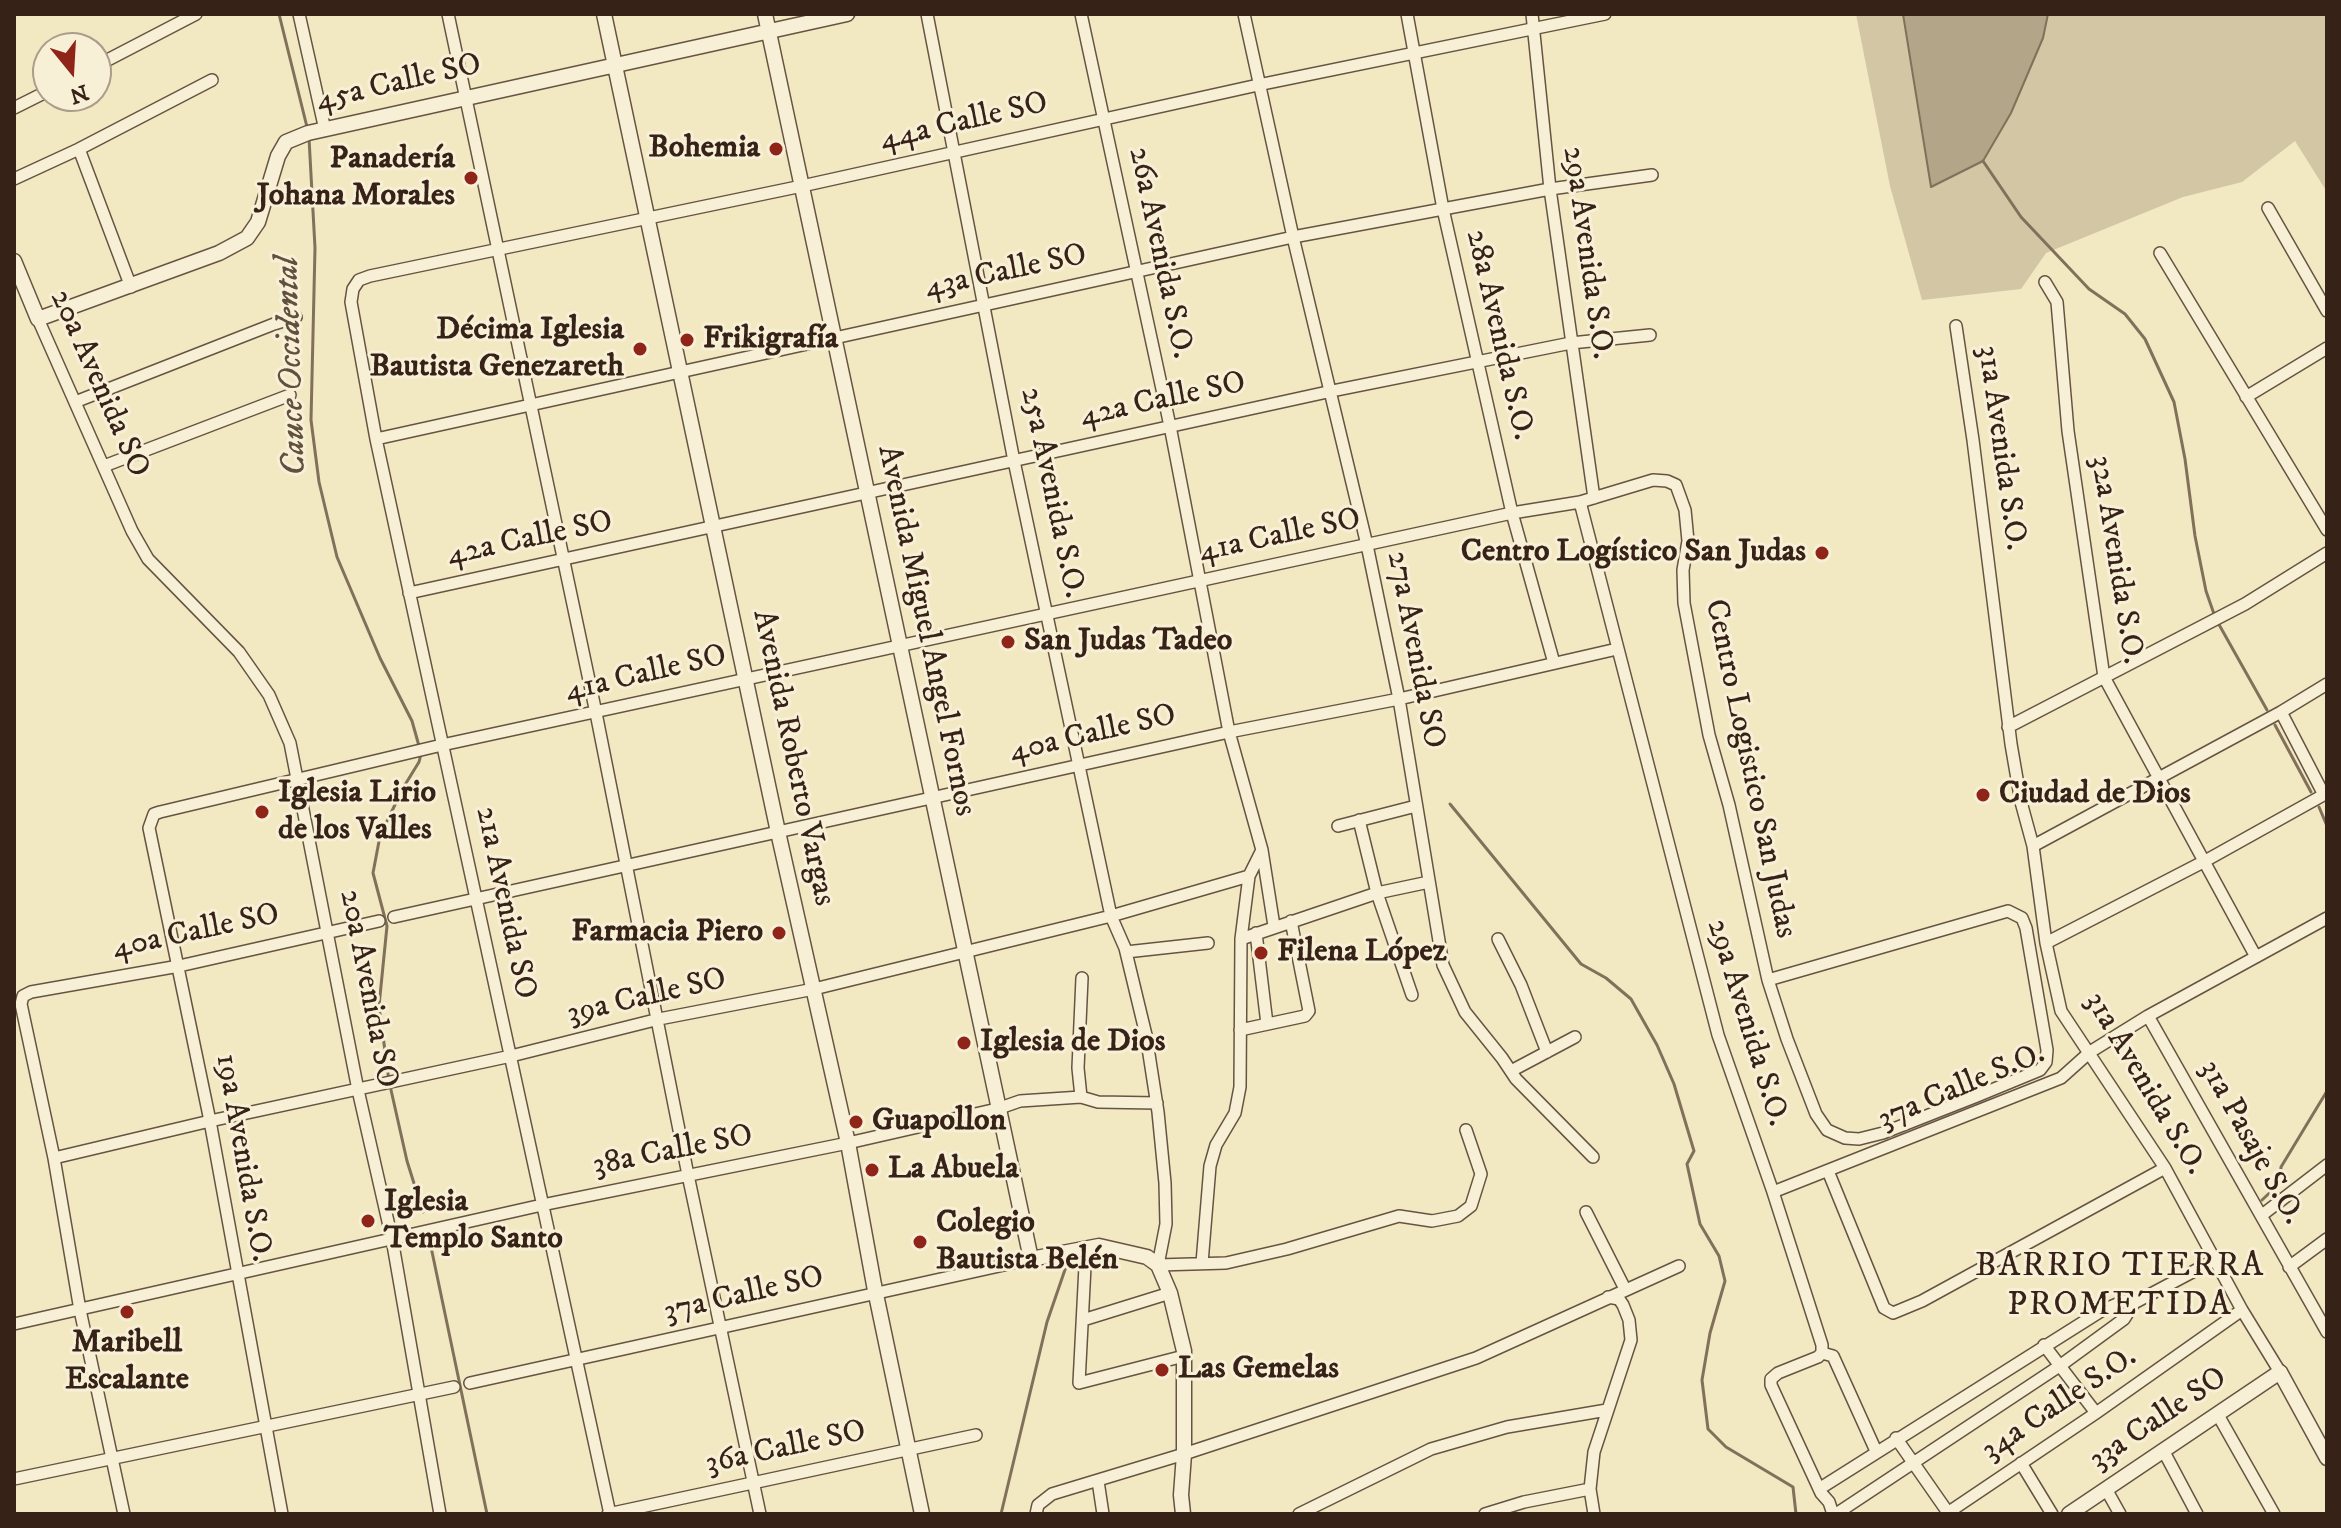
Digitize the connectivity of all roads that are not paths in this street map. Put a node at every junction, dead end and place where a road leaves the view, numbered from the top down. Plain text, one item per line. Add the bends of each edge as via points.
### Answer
1 (196, 14) edge
2 (299, 14) edge
3 (448, 14) edge
4 (604, 14) edge
5 (765, 14) edge
6 (847, 14) edge
7 (927, 14) edge
8 (1081, 14) edge
9 (1244, 14) edge
10 (1407, 14) edge
11 (1605, 14) edge
12 (1532, 20) edge
13 (768, 31) junction
14 (1415, 53) junction
15 (112, 58) edge
16 (614, 64) junction
17 (212, 80) dead end
18 (1258, 85) junction
19 (466, 98) junction
20 (32, 99) edge
21 (14, 108) edge
22 (1103, 119) junction
23 (325, 130) junction
24 (79, 149) junction
25 (953, 152) junction
26 (1652, 175) dead end
27 (14, 179) edge
28 (802, 186) junction
29 (1550, 189) junction
30 (2268, 208) dead end
31 (1443, 209) junction
32 (647, 219) junction
33 (1293, 237) junction
34 (498, 249) junction
35 (2160, 253) dead end
36 (14, 261) edge
37 (1137, 271) junction
38 (2045, 282) dead end
39 (131, 287) junction
40 (351, 302) joint
41 (985, 304) junction
42 (2327, 311) edge
43 (296, 317) dead end
44 (38, 319) junction
45 (1956, 326) dead end
46 (1650, 335) dead end
47 (834, 338) junction
48 (1571, 343) junction
49 (2327, 348) edge
50 (1479, 363) junction
51 (680, 372) junction
52 (1332, 391) junction
53 (290, 395) dead end
54 (2246, 397) junction
55 (75, 402) junction
56 (531, 406) junction
57 (1170, 426) junction
58 (376, 439) junction
59 (1014, 461) junction
60 (104, 466) junction
61 (1667, 481) joint
62 (867, 492) junction
63 (1594, 498) junction
64 (1580, 502) junction
65 (1512, 513) junction
66 (714, 527) junction
67 (2327, 530) edge
68 (1367, 545) junction
69 (2327, 553) edge
70 (564, 560) junction
71 (1200, 581) junction
72 (409, 593) junction
73 (1048, 615) junction
74 (901, 646) junction
75 (1617, 649) junction
76 (1554, 663) junction
77 (2104, 677) junction
78 (747, 679) junction
79 (2327, 684) edge
80 (1399, 699) junction
81 (2281, 712) junction
82 (596, 713) junction
83 (2008, 727) junction
84 (1229, 732) junction
85 (442, 745) junction
86 (1080, 765) junction
87 (2159, 776) junction
88 (298, 780) junction
89 (2325, 794) edge
90 (932, 797) junction
91 (1416, 806) junction
92 (154, 814) joint
93 (1359, 820) junction
94 (1338, 826) dead end
95 (778, 832) junction
96 (2033, 846) junction
97 (1262, 850) junction
98 (2205, 861) junction
99 (626, 865) junction
100 (1249, 876) junction
101 (1429, 882) junction
102 (1377, 893) junction
103 (476, 899) junction
104 (1111, 916) junction
105 (394, 917) dead end
106 (2327, 918) edge
107 (379, 921) dead end
108 (1291, 921) junction
109 (1274, 926) junction
110 (328, 932) junction
111 (1256, 933) junction
112 (1241, 939) junction
113 (1498, 939) dead end
114 (1208, 943) dead end
115 (2046, 943) junction
116 (964, 952) junction
117 (1126, 952) junction
118 (2256, 957) junction
119 (179, 966) junction
120 (1082, 978) dead end
121 (1768, 980) junction
122 (814, 989) junction
123 (1412, 995) dead end
124 (2148, 1016) junction
125 (659, 1019) junction
126 (1267, 1024) junction
127 (1240, 1030) junction
128 (1575, 1037) dead end
129 (1547, 1052) junction
130 (2090, 1052) junction
131 (511, 1056) junction
132 (1511, 1071) junction
133 (358, 1090) junction
134 (1081, 1097) junction
135 (1157, 1103) junction
136 (997, 1109) junction
137 (210, 1121) junction
138 (1466, 1130) dead end
139 (848, 1143) junction
140 (1593, 1157) dead end
141 (54, 1158) junction
142 (2327, 1165) edge
143 (2165, 1168) junction
144 (1828, 1171) junction
145 (688, 1175) junction
146 (1773, 1192) junction
147 (542, 1205) junction
148 (1586, 1212) dead end
149 (2262, 1215) junction
150 (392, 1239) junction
151 (2327, 1239) edge
152 (1086, 1247) junction
153 (1031, 1259) junction
154 (2215, 1260) junction
155 (1202, 1263) junction
156 (1158, 1265) junction
157 (1679, 1266) dead end
158 (2289, 1267) junction
159 (236, 1275) junction
160 (1625, 1289) junction
161 (875, 1292) junction
162 (1170, 1293) junction
163 (1608, 1297) junction
164 (2134, 1303) junction
165 (80, 1310) junction
166 (2242, 1310) junction
167 (1083, 1320) junction
168 (14, 1324) edge
169 (721, 1328) junction
170 (2327, 1332) edge
171 (2044, 1345) junction
172 (1822, 1353) junction
173 (1184, 1356) junction
174 (577, 1361) junction
175 (2061, 1365) junction
176 (2280, 1372) junction
177 (470, 1383) dead end
178 (454, 1387) dead end
179 (419, 1395) junction
180 (1607, 1410) junction
181 (2096, 1413) junction
182 (2218, 1415) junction
183 (264, 1427) junction
184 (976, 1435) dead end
185 (1896, 1438) junction
186 (909, 1449) junction
187 (2163, 1450) junction
188 (1876, 1451) junction
189 (1184, 1454) junction
190 (2327, 1458) edge
191 (111, 1459) junction
192 (1913, 1462) junction
193 (2021, 1463) junction
194 (14, 1479) edge
195 (1098, 1481) junction
196 (754, 1482) junction
197 (1590, 1489) junction
198 (1819, 1489) junction
199 (2106, 1489) junction
200 (1948, 1513) edge
201 (124, 1514) edge
202 (282, 1514) edge
203 (440, 1514) edge
204 (609, 1514) edge
205 (760, 1514) edge
206 (922, 1514) edge
207 (1036, 1514) edge
208 (1103, 1514) edge
209 (1183, 1514) edge
210 (1299, 1514) edge
211 (1485, 1514) edge
212 (1594, 1514) edge
213 (1835, 1514) edge
214 (2052, 1514) edge
215 (2069, 1514) edge
216 (2120, 1514) edge
217 (2197, 1514) edge
218 (2274, 1514) edge

1 - 15 street
2 - 23 street
3 - 19 street
4 - 16 street, Avenida Roberto Vargas
5 - 13 street, Avenida Miguel Angel Fornos
6 - 13 street, 45a Calle SO
7 - 25 street, 25a Avenida S.O.
8 - 22 street, 26a Avenida S.O.
9 - 18 street, 27a Avenida SO
10 - 14 street, 28a Avenida S.O.
11 - 12 street, 44a Calle SO
12 - 14 street, 44a Calle SO
12 - 29 street, 29a Avenida S.O.
13 - 16 street, 45a Calle SO
13 - 28 street, Avenida Miguel Angel Fornos
14 - 18 street, 44a Calle SO
14 - 31 street, 28a Avenida S.O.
16 - 19 street, 45a Calle SO
16 - 32 street, Avenida Roberto Vargas
17 - 24 street
18 - 22 street, 44a Calle SO
18 - 33 street, 27a Avenida SO
19 - 23 street, 45a Calle SO
19 - 34 street
20 - 21 street
22 - 25 street, 44a Calle SO
22 - 37 street, 26a Avenida S.O.
23 - 39 street, 45a Calle SO via 286,142 258,222 247,238
24 - 27 street
24 - 39 street
25 - 28 street, 44a Calle SO
25 - 41 street, 25a Avenida S.O.
26 - 29 street, 43a Calle SO
28 - 32 street, 44a Calle SO
28 - 47 street, Avenida Miguel Angel Fornos
29 - 31 street, 43a Calle SO
29 - 48 street, 29a Avenida S.O.
30 - 42 street
31 - 33 street, 43a Calle SO
31 - 50 street, 28a Avenida S.O.
32 - 34 street, 44a Calle SO
32 - 51 street, Avenida Roberto Vargas
33 - 37 street, 43a Calle SO
33 - 52 street, 27a Avenida SO
34 - 40 street, 44a Calle SO via 359,280
34 - 56 street
35 - 54 street
36 - 44 street, 20a Avenida SO
37 - 41 street, 43a Calle SO
37 - 57 street, 26a Avenida S.O.
38 - 77 street, 32a Avenida S.O. via 2057,302 2068,431
39 - 44 street, 45a Calle SO
40 - 58 street, 21a Avenida SO
41 - 47 street, 43a Calle SO
41 - 59 street, 25a Avenida S.O.
43 - 55 street
44 - 55 street, 20a Avenida SO
45 - 83 street, 31a Avenida S.O.
46 - 48 street, 42a Calle SO
47 - 51 street, 43a Calle SO
47 - 62 street, Avenida Miguel Angel Fornos
48 - 50 street, 42a Calle SO
48 - 63 street, 29a Avenida S.O.
49 - 54 street
50 - 52 street, 42a Calle SO
50 - 65 street, 28a Avenida S.O.
51 - 56 street, 43a Calle SO
51 - 66 street, Avenida Roberto Vargas
52 - 57 street, 42a Calle SO
52 - 68 street, 27a Avenida SO
53 - 60 street
54 - 67 street
55 - 60 street, 20a Avenida SO
56 - 58 street, 43a Calle SO
56 - 70 street
57 - 59 street, 42a Calle SO
57 - 71 street, 26a Avenida S.O.
58 - 72 street, 21a Avenida SO
59 - 62 street, 42a Calle SO
59 - 73 street, 25a Avenida S.O.
60 - 88 street, 20a Avenida SO via 148,559 239,652 269,695 290,743
61 - 63 street, 41a Calle SO via 1653,480
61 - 121 street, Centro Logistico San Judas via 1676,485 1685,510 1684,603 1691,650
62 - 66 street, 42a Calle SO
62 - 74 street, Avenida Miguel Angel Fornos
63 - 64 street, 41a Calle SO
64 - 65 street, 41a Calle SO
64 - 75 street, 29a Avenida S.O.
65 - 68 street, 41a Calle SO
65 - 76 street, 28a Avenida S.O.
66 - 70 street, 42a Calle SO
66 - 78 street, Avenida Roberto Vargas
68 - 71 street, 41a Calle SO
68 - 80 street, 27a Avenida SO
69 - 77 street via 2245,604
70 - 72 street, 42a Calle SO
70 - 82 street
71 - 73 street, 41a Calle SO
71 - 84 street, 26a Avenida S.O.
72 - 85 street, 21a Avenida SO
73 - 74 street, 41a Calle SO
73 - 86 street, 25a Avenida S.O.
74 - 78 street, 41a Calle SO
74 - 90 street, Avenida Miguel Angel Fornos
75 - 76 street, 40a Calle SO
75 - 146 street, 29a Avenida S.O. via 1718,1035
76 - 80 street, 40a Calle SO
77 - 83 street
77 - 87 street, 32a Avenida S.O.
78 - 82 street, 41a Calle SO
78 - 95 street, Avenida Roberto Vargas
79 - 81 street
80 - 84 street, 40a Calle SO
80 - 91 street, 27a Avenida SO
81 - 87 street
81 - 89 street
82 - 85 street, 41a Calle SO
82 - 99 street
83 - 96 street, 31a Avenida S.O.
84 - 86 street, 40a Calle SO
84 - 97 street, 26a Avenida S.O.
85 - 88 street, 41a Calle SO
85 - 103 street, 21a Avenida SO
86 - 90 street, 40a Calle SO
86 - 104 street, 25a Avenida S.O.
87 - 96 street
87 - 98 street, 32a Avenida S.O.
88 - 92 street, 41a Calle SO
88 - 110 street, 20a Avenida SO
89 - 98 street
90 - 95 street, 40a Calle SO
90 - 116 street, Avenida Miguel Angel Fornos
91 - 93 street
91 - 101 street, 27a Avenida SO
92 - 119 street, 19a Avenida S.O. via 149,828
93 - 94 street
93 - 102 street
95 - 99 street, 40a Calle SO
95 - 122 street, Avenida Roberto Vargas
96 - 115 street, 31a Avenida S.O.
97 - 100 street
97 - 109 street, 26a Avenida S.O.
98 - 115 street
98 - 118 street, 32a Avenida S.O.
99 - 103 street, 40a Calle SO
99 - 125 street
100 - 104 street, 39a Calle SO
100 - 112 street
101 - 102 street
101 - 132 street, 27a Avenida SO via 1443,965 1465,1012
102 - 108 street
102 - 123 street
103 - 105 street, 40a Calle SO
103 - 131 street, 21a Avenida SO
104 - 116 street, 39a Calle SO
104 - 117 street, 25a Avenida S.O.
106 - 118 street, 37a Calle S.O.
107 - 110 street, 40a Calle SO
108 - 109 street
108 - 126 street via 1309,1011
109 - 111 street
110 - 119 street, 40a Calle SO
110 - 133 street, 20a Avenida SO
111 - 112 street
111 - 126 street
112 - 127 street
113 - 129 street
114 - 117 street
115 - 130 street, 31a Avenida S.O. via 2061,1011
116 - 122 street, 39a Calle SO
116 - 136 street, Avenida Miguel Angel Fornos
117 - 135 street, 25a Avenida S.O.
118 - 124 street, 37a Calle S.O.
119 - 137 street, 19a Avenida S.O.
119 - 141 street, 40a Calle SO via 23,996
120 - 134 street
121 - 121 street, Centro Logistico San Judas via 2008,911 2022,918 2026,928 2046,1062 2040,1070 1918,1121 1859,1139 1845,1138 1827,1130 1816,1114
122 - 125 street, 39a Calle SO
122 - 139 street, Avenida Roberto Vargas
124 - 130 street, 37a Calle S.O.
124 - 149 street, 31a Pasaje S.O.
125 - 131 street, 39a Calle SO
125 - 145 street
126 - 127 street
127 - 155 street via 1240,1087 1235,1113 1210,1166
128 - 129 street
129 - 132 street
130 - 143 street, 31a Avenida S.O.
130 - 144 street, 37a Calle S.O. via 2061,1078
131 - 133 street, 39a Calle SO
131 - 147 street, 21a Avenida SO
132 - 140 street, 27a Avenida SO
133 - 137 street, 39a Calle SO
133 - 150 street, 20a Avenida SO
134 - 135 street, 38a Calle SO
134 - 136 street, 38a Calle SO via 1020,1101
135 - 156 street, 25a Avenida S.O. via 1166,1224
136 - 139 street, 38a Calle SO
136 - 153 street, Avenida Miguel Angel Fornos
137 - 141 street, 39a Calle SO
137 - 159 street, 19a Avenida S.O.
138 - 155 street via 1481,1174 1471,1206 1458,1216 1432,1221 1399,1216 1287,1249
139 - 145 street, 38a Calle SO
139 - 161 street, Avenida Roberto Vargas
141 - 165 street
142 - 149 street
143 - 144 street via 1893,1313 1887,1312
143 - 154 street, 31a Avenida S.O.
144 - 146 street, 37a Calle S.O.
145 - 147 street, 38a Calle SO
145 - 169 street
146 - 172 street, 29a Avenida S.O.
147 - 150 street, 38a Calle SO
147 - 174 street, 21a Avenida SO
148 - 160 street
149 - 158 street, 31a Pasaje S.O.
150 - 159 street, 38a Calle SO
150 - 179 street, 20a Avenida SO
151 - 158 street
152 - 153 street
152 - 156 street via 1147,1257
152 - 167 street
153 - 161 street, 37a Calle SO
154 - 164 street
154 - 166 street, 31a Avenida S.O.
155 - 156 street
156 - 162 street
157 - 160 street
158 - 170 street, 31a Pasaje S.O.
159 - 165 street, 38a Calle SO
159 - 183 street, 19a Avenida S.O.
160 - 163 street
161 - 169 street, 37a Calle SO
161 - 186 street, Avenida Roberto Vargas
162 - 167 street
162 - 173 street
163 - 180 street via 1623,1305 1631,1340
163 - 189 street via 1476,1358
164 - 171 street via 2124,1301 2101,1311
164 - 175 street via 2124,1319
165 - 168 street, 38a Calle SO
165 - 191 street
166 - 176 street, 31a Avenida S.O.
166 - 181 street, 34a Calle S.O.
167 - 173 street via 1079,1383
169 - 174 street, 37a Calle SO
169 - 196 street
171 - 175 street
171 - 185 street
172 - 188 street via 1833,1356
172 - 198 street via 1771,1379
173 - 189 street
174 - 177 street, 37a Calle SO
174 - 204 street, 21a Avenida SO
175 - 181 street
175 - 192 street
176 - 182 street, 33a Calle SO
176 - 190 street, 31a Avenida S.O.
178 - 179 street
179 - 183 street
179 - 203 street, 20a Avenida SO
180 - 197 street
180 - 210 street via 1507,1427 1431,1449
181 - 193 street, 34a Calle S.O.
182 - 187 street, 33a Calle SO
182 - 218 street
183 - 191 street
183 - 202 street, 19a Avenida S.O.
184 - 186 street, 36a Calle SO
185 - 188 street
185 - 192 street
186 - 196 street, 36a Calle SO
186 - 206 street, Avenida Roberto Vargas
187 - 199 street, 33a Calle SO
187 - 217 street
188 - 198 street
189 - 195 street
189 - 209 street
191 - 194 street
191 - 201 street
192 - 200 street
192 - 213 street
193 - 200 street, 34a Calle S.O.
193 - 214 street
195 - 207 street via 1052,1494 1038,1505
195 - 208 street
196 - 204 street, 36a Calle SO
196 - 205 street
197 - 211 street
197 - 212 street
198 - 213 street
199 - 215 street, 33a Calle SO
199 - 216 street

